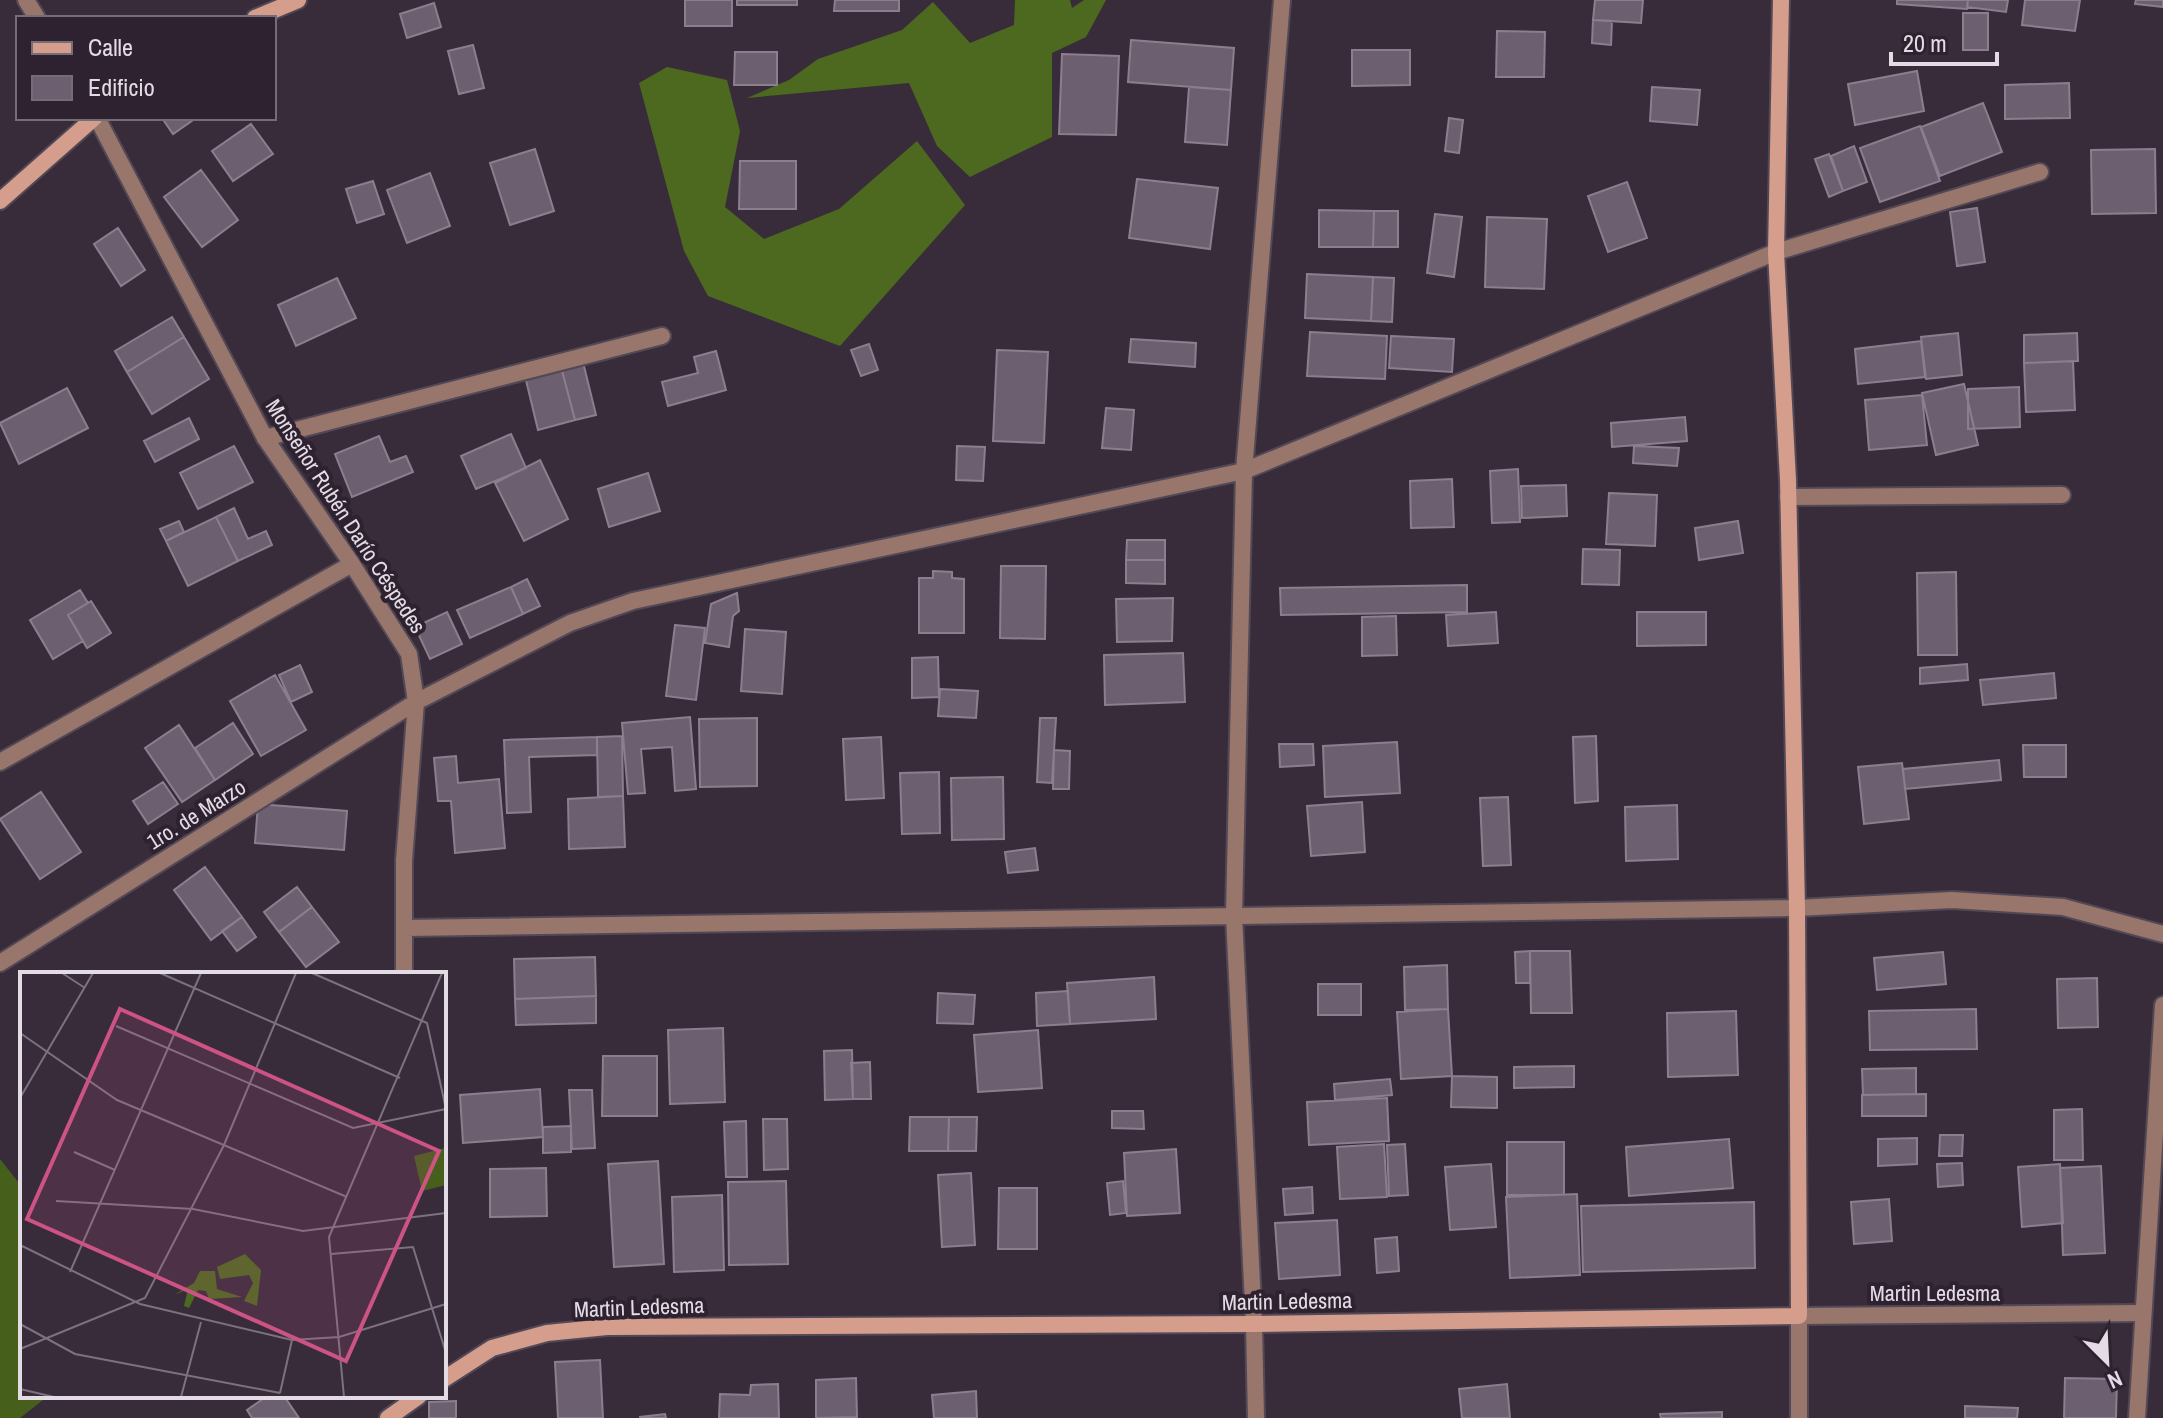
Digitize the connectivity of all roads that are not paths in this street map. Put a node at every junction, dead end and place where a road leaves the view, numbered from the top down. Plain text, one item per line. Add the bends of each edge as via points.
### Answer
1 (298, 0) edge
2 (1282, 0) edge
3 (1781, 0) edge
4 (260, 16) edge
5 (93, 120) edge
6 (96, 120) edge
7 (2040, 172) dead end
8 (0, 201) edge
9 (1776, 252) junction
10 (662, 336) dead end
11 (265, 438) junction
12 (1244, 471) junction
13 (2062, 495) dead end
14 (1788, 497) junction
15 (352, 564) junction
16 (416, 702) junction
17 (0, 762) edge
18 (1797, 908) junction
19 (1234, 916) junction
20 (405, 928) junction
21 (2163, 934) edge
22 (0, 963) edge
23 (404, 972) edge
24 (2163, 1005) edge
25 (2142, 1313) junction
26 (1799, 1316) junction
27 (1254, 1324) junction
28 (446, 1378) edge
29 (416, 1398) edge
30 (397, 1410) edge
31 (1256, 1418) edge
32 (1799, 1418) edge
33 (2137, 1418) edge

1 - 4 street
2 - 12 street
3 - 9 street
5 - 8 street
6 - 11 street, Monseñor Rubén Darío Céspedes
7 - 9 street, 1ro. de Marzo
9 - 12 street, 1ro. de Marzo
9 - 14 street
10 - 11 street
11 - 15 street, Monseñor Rubén Darío Céspedes
12 - 16 street, 1ro. de Marzo via 633,601 570,623
12 - 19 street
13 - 14 street
14 - 18 street
15 - 16 street, Monseñor Rubén Darío Céspedes via 409,654
15 - 17 street
16 - 20 street, Monseñor Rubén Darío Céspedes via 404,861
16 - 22 street, 1ro. de Marzo
18 - 19 street
18 - 21 street via 1952,900 2063,907
18 - 26 street
19 - 20 street
19 - 27 street
20 - 23 street, Monseñor Rubén Darío Céspedes
24 - 25 street
25 - 26 street, Martin Ledesma
25 - 33 street
26 - 27 street, Martin Ledesma
26 - 32 street
27 - 28 street, Martin Ledesma via 607,1327 547,1333 492,1348
27 - 31 street
29 - 30 street

